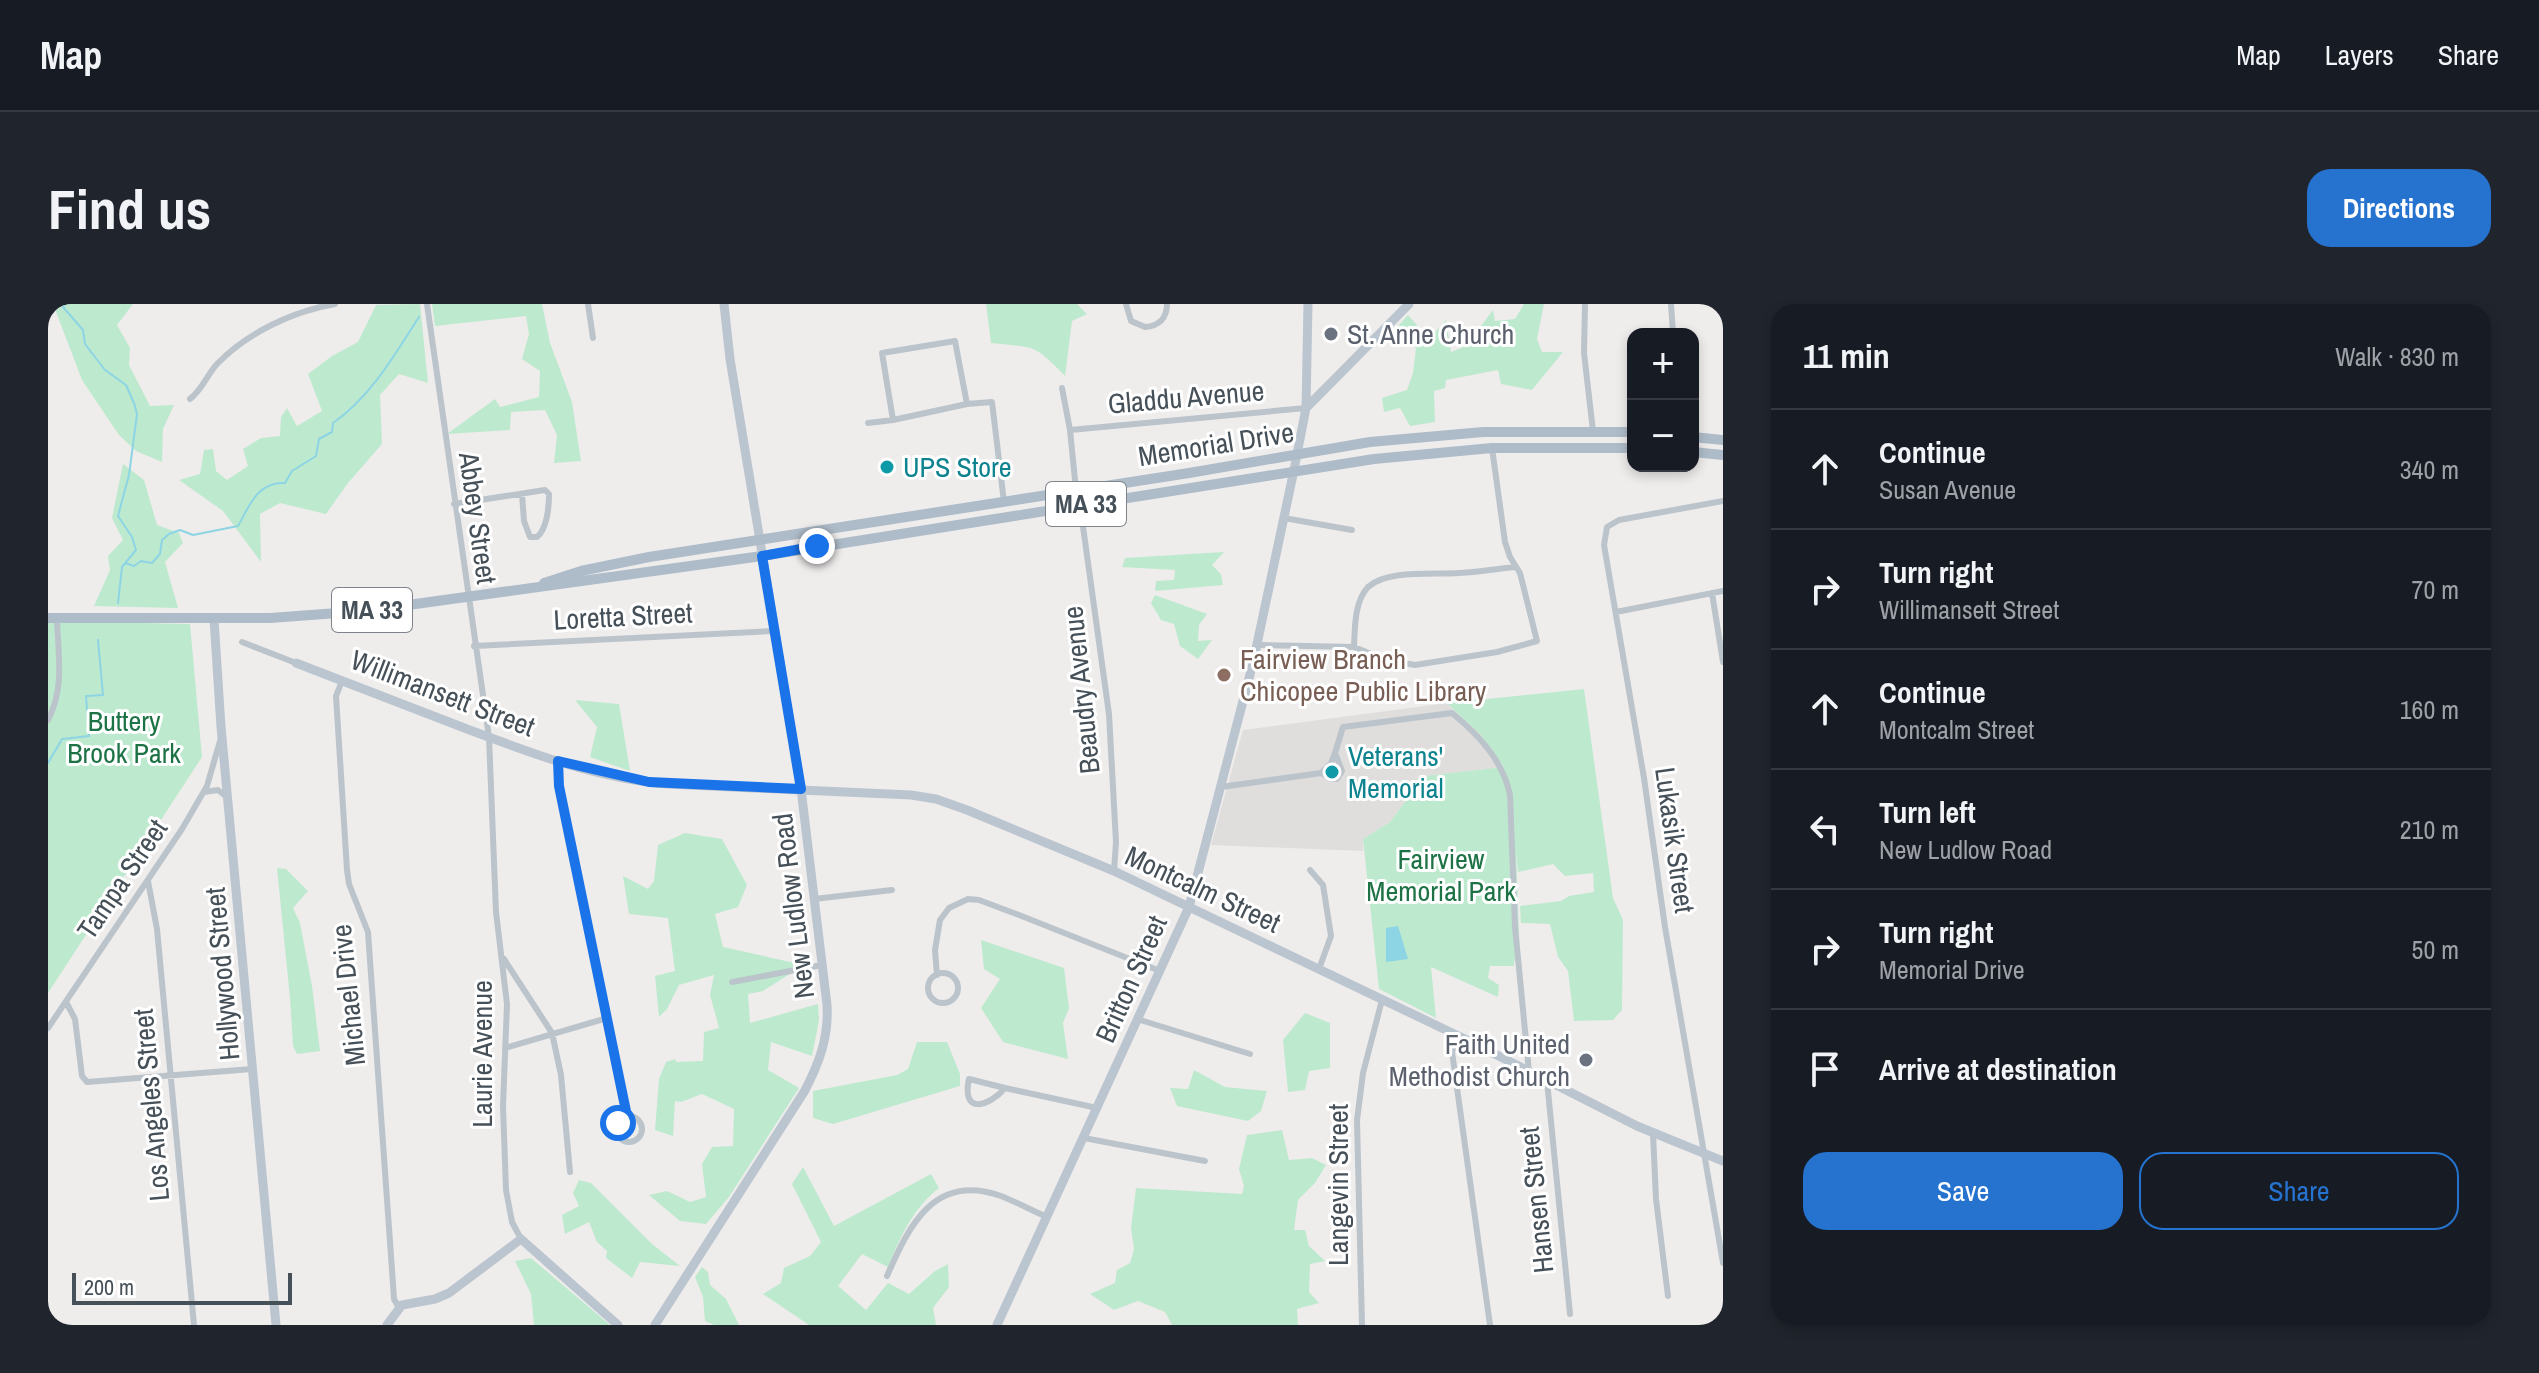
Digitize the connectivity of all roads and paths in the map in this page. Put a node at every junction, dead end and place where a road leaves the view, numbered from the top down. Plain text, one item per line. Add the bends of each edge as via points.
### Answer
1 (335, 304) edge
2 (427, 304) edge
3 (588, 304) edge
4 (724, 304) edge
5 (1126, 304) edge
6 (1167, 304) edge
7 (1308, 304) edge
8 (1409, 304) edge
9 (1585, 304) edge
10 (1671, 304) edge
11 (1673, 328) edge
12 (593, 338) dead end
13 (1062, 388) dead end
14 (190, 399) dead end
15 (967, 404) junction
16 (1306, 408) junction
17 (893, 420) junction
18 (868, 423) dead end
19 (1070, 430) junction
20 (1593, 431) junction
21 (1627, 432) edge
22 (1699, 438) edge
23 (1723, 440) edge
24 (1492, 448) junction
25 (1627, 448) edge
26 (1699, 453) edge
27 (1297, 455) junction
28 (1723, 455) edge
29 (1294, 470) junction
30 (1076, 490) junction
31 (522, 494) junction
32 (1723, 501) edge
33 (1004, 502) junction
34 (454, 504) junction
35 (1080, 505) junction
36 (1284, 518) junction
37 (1352, 530) dead end
38 (760, 541) junction
39 (762, 556) junction
40 (1515, 567) junction
41 (529, 589) junction
42 (1723, 591) edge
43 (1712, 593) junction
44 (467, 597) junction
45 (1616, 612) junction
46 (52, 618) edge
47 (214, 619) junction
48 (774, 631) junction
49 (242, 642) dead end
50 (1257, 645) junction
51 (474, 646) junction
52 (1354, 647) junction
53 (1723, 662) edge
54 (296, 663) joint
55 (342, 681) junction
56 (48, 720) edge
57 (221, 727) junction
58 (489, 737) junction
59 (1335, 753) junction
60 (558, 761) junction
61 (1321, 773) junction
62 (631, 780) joint
63 (1221, 787) junction
64 (801, 789) junction
65 (204, 792) junction
66 (228, 798) junction
67 (1310, 870) dead end
68 (1114, 871) junction
69 (148, 881) junction
70 (892, 890) dead end
71 (814, 899) junction
72 (1189, 907) junction
73 (501, 956) junction
74 (822, 965) junction
75 (1319, 969) junction
76 (1160, 971) junction
77 (937, 975) junction
78 (732, 982) dead end
79 (1382, 1000) junction
80 (66, 1002) junction
81 (607, 1018) junction
82 (1137, 1019) junction
83 (48, 1028) edge
84 (552, 1033) junction
85 (1458, 1036) junction
86 (505, 1048) junction
87 (1250, 1054) dead end
88 (252, 1069) junction
89 (1529, 1072) junction
90 (170, 1076) junction
91 (1547, 1081) junction
92 (1005, 1088) junction
93 (1097, 1108) junction
94 (627, 1116) junction
95 (1653, 1133) junction
96 (1084, 1138) junction
97 (1705, 1154) junction
98 (1205, 1161) dead end
99 (1723, 1161) edge
100 (570, 1172) dead end
101 (1047, 1217) junction
102 (521, 1239) junction
103 (1723, 1263) edge
104 (887, 1276) dead end
105 (1668, 1296) dead end
106 (399, 1308) junction
107 (1570, 1314) dead end
108 (194, 1325) edge
109 (276, 1325) edge
110 (387, 1325) edge
111 (618, 1325) edge
112 (655, 1325) edge
113 (997, 1325) edge
114 (1362, 1325) edge
115 (1490, 1325) edge

1 - 14 street via 292,316 245,341
2 - 34 street, Abbey Street
3 - 12 street
4 - 38 street, New Ludlow Road
5 - 6 street via 1131,321 1145,327 1163,319
7 - 16 street, Britton Street
8 - 16 street
9 - 20 street via 1584,353
10 - 11 street
13 - 19 street
15 - 17 street
15 - 17 street via 955,341 882,353
15 - 33 street via 992,402
16 - 19 street, Gladdu Avenue
16 - 27 street, Britton Street
17 - 18 street
19 - 30 street
20 - 21 main road, Memorial Drive / MA 33
20 - 27 main road, Memorial Drive / MA 33 via 1424,436
22 - 23 main road
24 - 25 main road, Memorial Drive / MA 33
24 - 29 main road, Memorial Drive / MA 33
24 - 40 street via 1505,542
26 - 28 main road
27 - 29 street, Britton Street
27 - 30 main road, Memorial Drive / MA 33
29 - 35 main road, Memorial Drive / MA 33
29 - 36 street, Britton Street
30 - 33 main road, Memorial Drive / MA 33
31 - 31 street via 526,530 537,537 549,494
31 - 34 street
32 - 45 street, Lukasik Street via 1619,520 1607,527 1604,545
33 - 38 main road, Memorial Drive / MA 33
34 - 44 street, Abbey Street
35 - 39 main road, Memorial Drive / MA 33
35 - 68 street, Beaudry Avenue via 1109,714
36 - 37 street
36 - 50 street, Britton Street
38 - 39 street, New Ludlow Road
38 - 41 main road, Memorial Drive / MA 33 via 601,567
39 - 41 main road, Memorial Drive / MA 33
39 - 48 street, New Ludlow Road
40 - 52 street via 1381,580 1368,587 1358,604
40 - 52 street via 1537,641 1415,665
41 - 44 main road, Memorial Drive / MA 33
42 - 43 street
43 - 45 street
43 - 53 street
44 - 47 main road, Memorial Drive / MA 33 via 339,614
44 - 51 street, Abbey Street
45 - 97 street, Lukasik Street
46 - 47 main road, MA 33
46 - 56 street via 60,681
47 - 57 street, Hollywood Street
48 - 51 street, Loretta Street
48 - 64 street, New Ludlow Road
49 - 54 street, Willimansett Street
50 - 52 street
50 - 63 street, Britton Street
51 - 58 street, Abbey Street
54 - 55 street, Willimansett Street
55 - 58 street, Willimansett Street
55 - 106 street, Michael Drive via 336,696 347,870 368,932 394,1299
57 - 65 street, Tampa Street
57 - 66 street, Hollywood Street
58 - 60 street, Willimansett Street
58 - 73 street, Laurie Avenue
59 - 61 street
59 - 61 street via 1340,777
59 - 89 street via 1343,727 1452,713 1498,761 1510,795
60 - 62 street, Willimansett Street
60 - 81 street
61 - 63 street
62 - 64 street, Montcalm Street
63 - 72 street, Britton Street
64 - 68 street, Montcalm Street via 936,799
64 - 71 street, New Ludlow Road
65 - 66 street via 218,790
65 - 69 street, Tampa Street
66 - 88 street, Hollywood Street
67 - 75 street via 1323,885 1330,932
68 - 72 street, Montcalm Street
69 - 80 street, Tampa Street
69 - 90 street, Los Angeles Street
70 - 71 street
71 - 74 street, New Ludlow Road
72 - 75 street, Montcalm Street
72 - 76 street, Britton Street
73 - 84 street
73 - 86 street, Laurie Avenue
74 - 78 street
74 - 112 street, New Ludlow Road via 828,1019 815,1070
75 - 79 street, Montcalm Street
76 - 77 street via 968,899 949,908 940,920
76 - 82 street, Britton Street
77 - 77 street via 955,980 958,989 950,1001 941,1003 930,995
79 - 85 street, Montcalm Street
79 - 114 street, Langevin Street via 1358,1100
80 - 83 street, Tampa Street
80 - 90 street via 75,1019 80,1064 89,1083
81 - 84 street
81 - 94 street
82 - 87 street
82 - 93 street, Britton Street
84 - 86 street
84 - 100 street
85 - 89 street, Montcalm Street
85 - 115 street via 1452,1052
86 - 102 street, Laurie Avenue via 506,1190
88 - 90 street
88 - 109 street, Hollywood Street
89 - 91 street, Montcalm Street
90 - 108 street, Los Angeles Street
91 - 95 street, Montcalm Street
91 - 107 street, Hansen Street
92 - 92 street via 984,1105 971,1100 967,1089 969,1079
92 - 93 street
93 - 96 street, Britton Street
94 - 94 street via 619,1121 617,1133 631,1143 640,1137 642,1127
95 - 97 street, Montcalm Street
95 - 105 street
96 - 98 street
96 - 101 street, Britton Street
97 - 99 street, Montcalm Street
97 - 103 street, Lukasik Street
101 - 104 street via 989,1193 944,1194 933,1200 905,1237
101 - 113 street, Britton Street
102 - 106 street via 449,1293
102 - 111 street, Laurie Avenue
106 - 110 street

